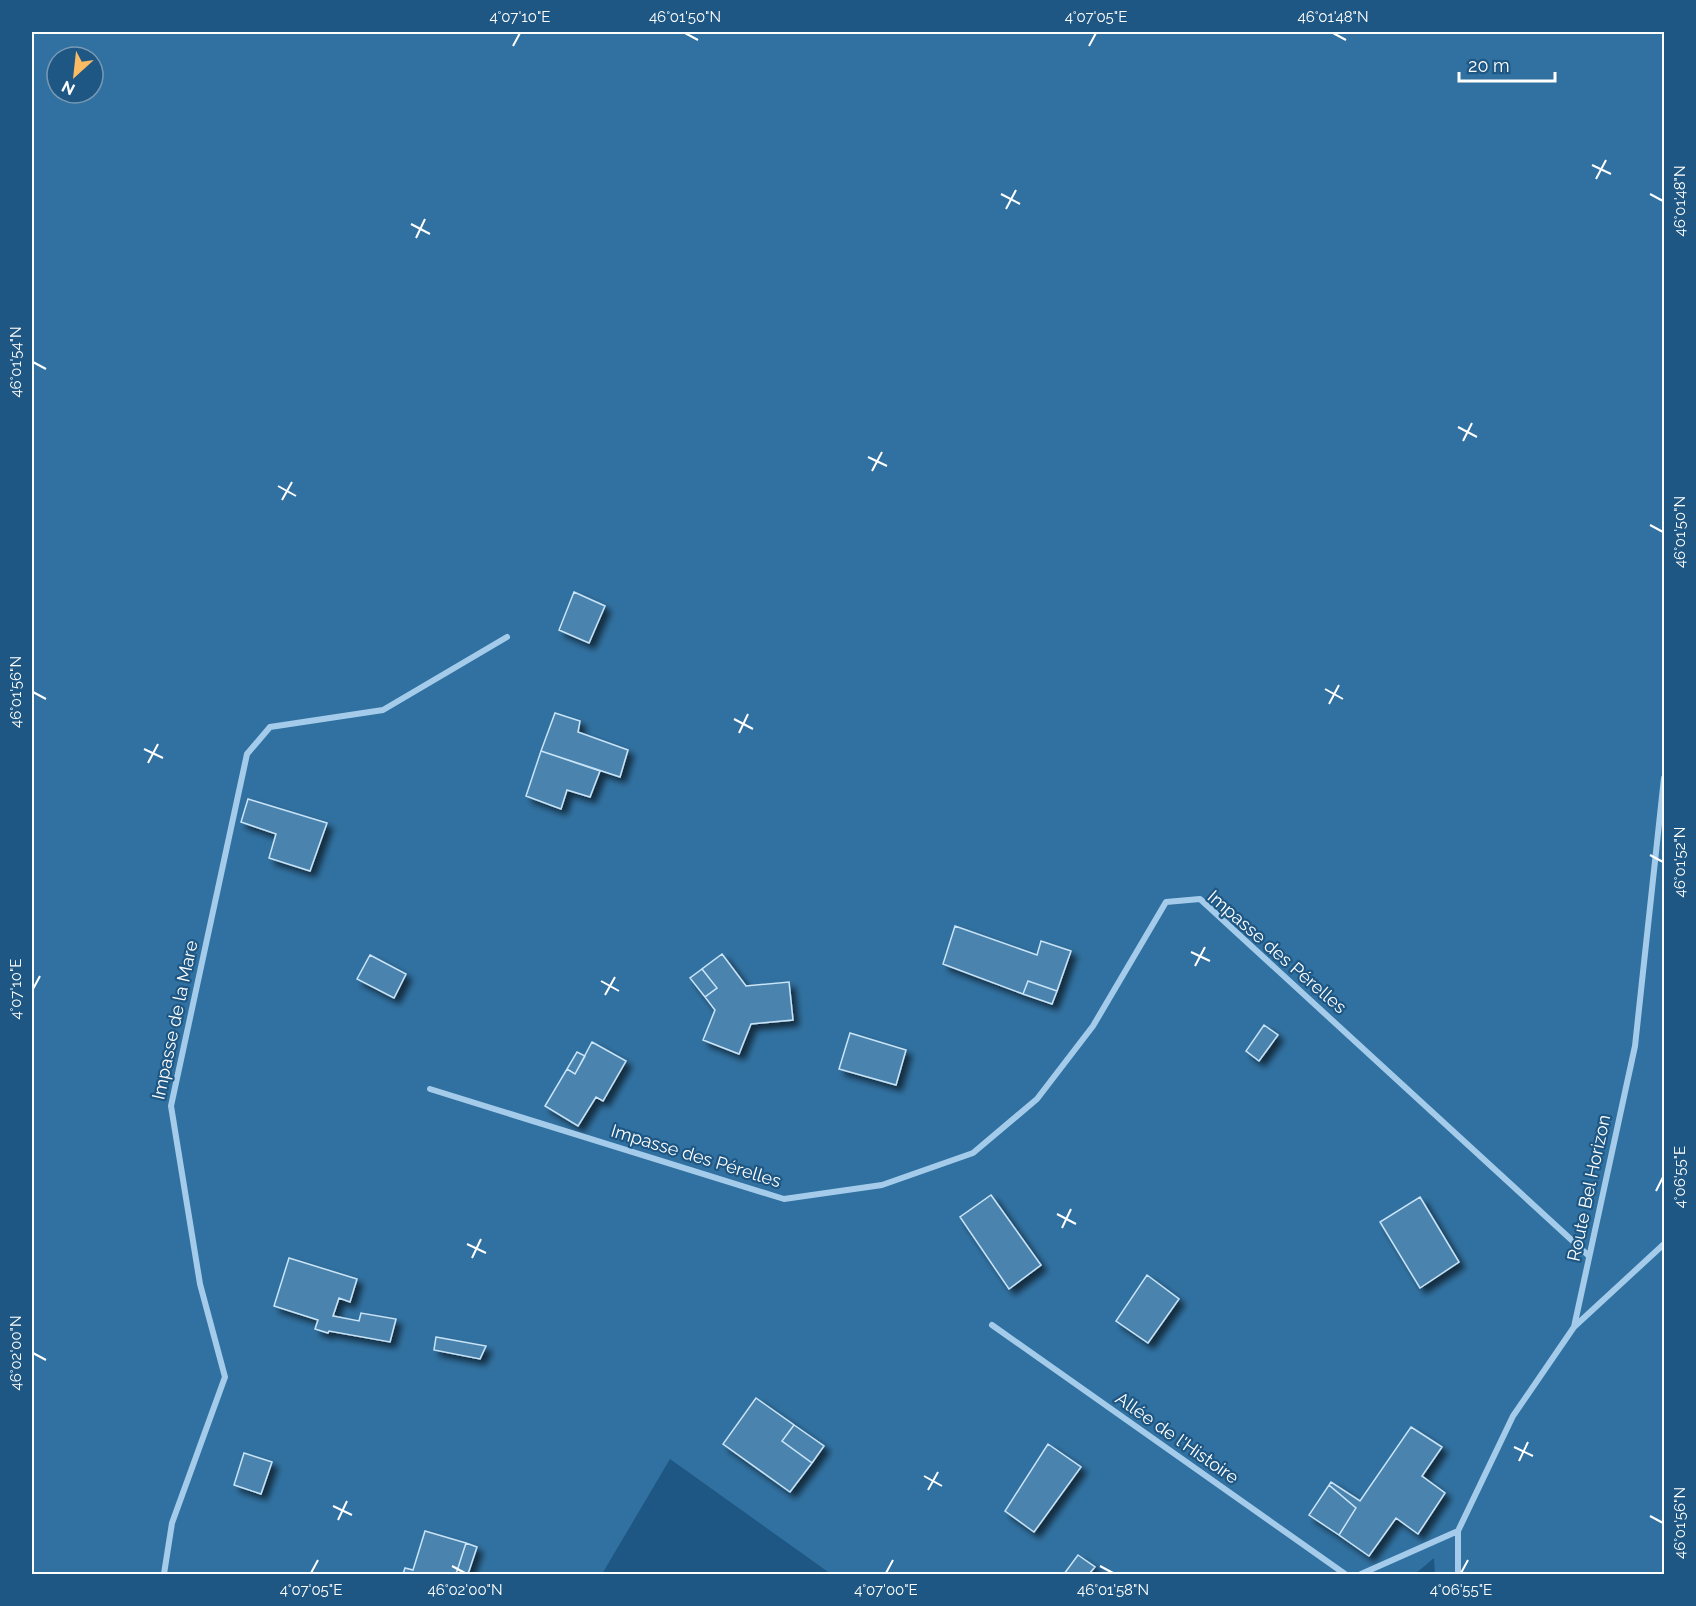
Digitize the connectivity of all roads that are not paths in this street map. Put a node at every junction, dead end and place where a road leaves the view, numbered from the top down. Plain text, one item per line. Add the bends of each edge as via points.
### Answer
1 (507, 637) dead end
2 (1665, 778) edge
3 (430, 1089) dead end
4 (1665, 1244) edge
5 (1589, 1256) junction
6 (992, 1325) dead end
7 (1574, 1327) junction
8 (1458, 1532) junction
9 (164, 1575) edge
10 (1345, 1575) edge
11 (1361, 1575) edge
12 (1458, 1575) edge

1 - 9 street, Impasse de la Mare via 383,710 270,727 247,754 171,1106 200,1284 225,1377 172,1523
2 - 5 street, Route Bel Horizon via 1635,1046
3 - 5 street, Impasse des Pérelles via 784,1199 882,1185 973,1154 1037,1099 1093,1026 1166,902 1200,899
4 - 7 street
5 - 7 street, Route Bel Horizon
6 - 10 street, Allée de l'Histoire
7 - 8 street, Route Bel Horizon via 1513,1416
8 - 11 street
8 - 12 street, Route Bel Horizon

